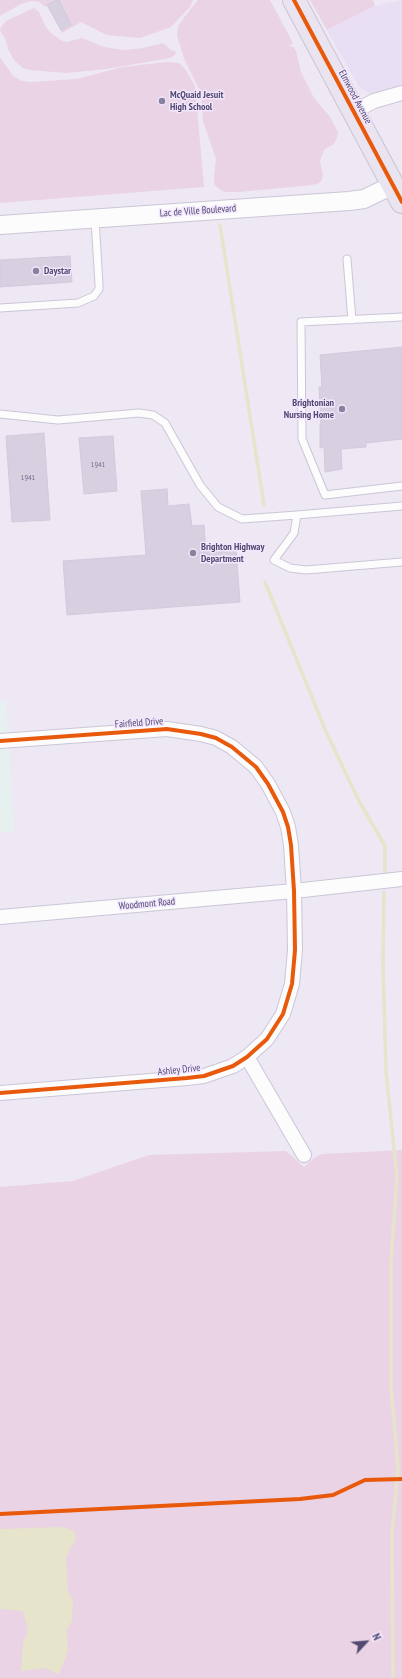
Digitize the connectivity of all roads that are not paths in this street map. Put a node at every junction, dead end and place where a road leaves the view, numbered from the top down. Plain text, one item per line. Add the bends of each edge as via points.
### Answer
1 (294, 0) edge
2 (402, 93) edge
3 (353, 112) junction
4 (397, 194) edge
5 (95, 217) junction
6 (0, 225) edge
7 (347, 260) dead end
8 (0, 308) edge
9 (402, 317) edge
10 (352, 320) junction
11 (0, 414) edge
12 (402, 486) edge
13 (402, 506) edge
14 (297, 516) junction
15 (402, 562) edge
16 (0, 741) edge
17 (402, 879) edge
18 (294, 891) junction
19 (0, 917) edge
20 (247, 1057) junction
21 (0, 1093) edge
22 (304, 1155) dead end

1 - 3 main road, Elmwood Avenue
2 - 3 street via 374,101
3 - 4 main road, Elmwood Avenue
4 - 5 street, Lac de Ville Boulevard via 356,200
5 - 6 street, Lac de Ville Boulevard
5 - 8 lane via 99,289 94,296 78,303
7 - 10 lane
9 - 10 lane
10 - 12 lane via 301,322 302,439 325,495
11 - 14 lane via 58,420 139,413 153,415 165,423 200,485 218,507 242,519
13 - 14 lane
14 - 15 lane via 294,533 274,560 290,568 306,570
16 - 18 street, Fairfield Drive via 167,729 216,738 243,755 256,767 276,797 288,827
17 - 18 street
18 - 19 street, Woodmont Road
18 - 20 street, Ashley Drive via 294,969 288,1001 267,1039
20 - 21 street, Ashley Drive via 233,1066 204,1076
20 - 22 street

